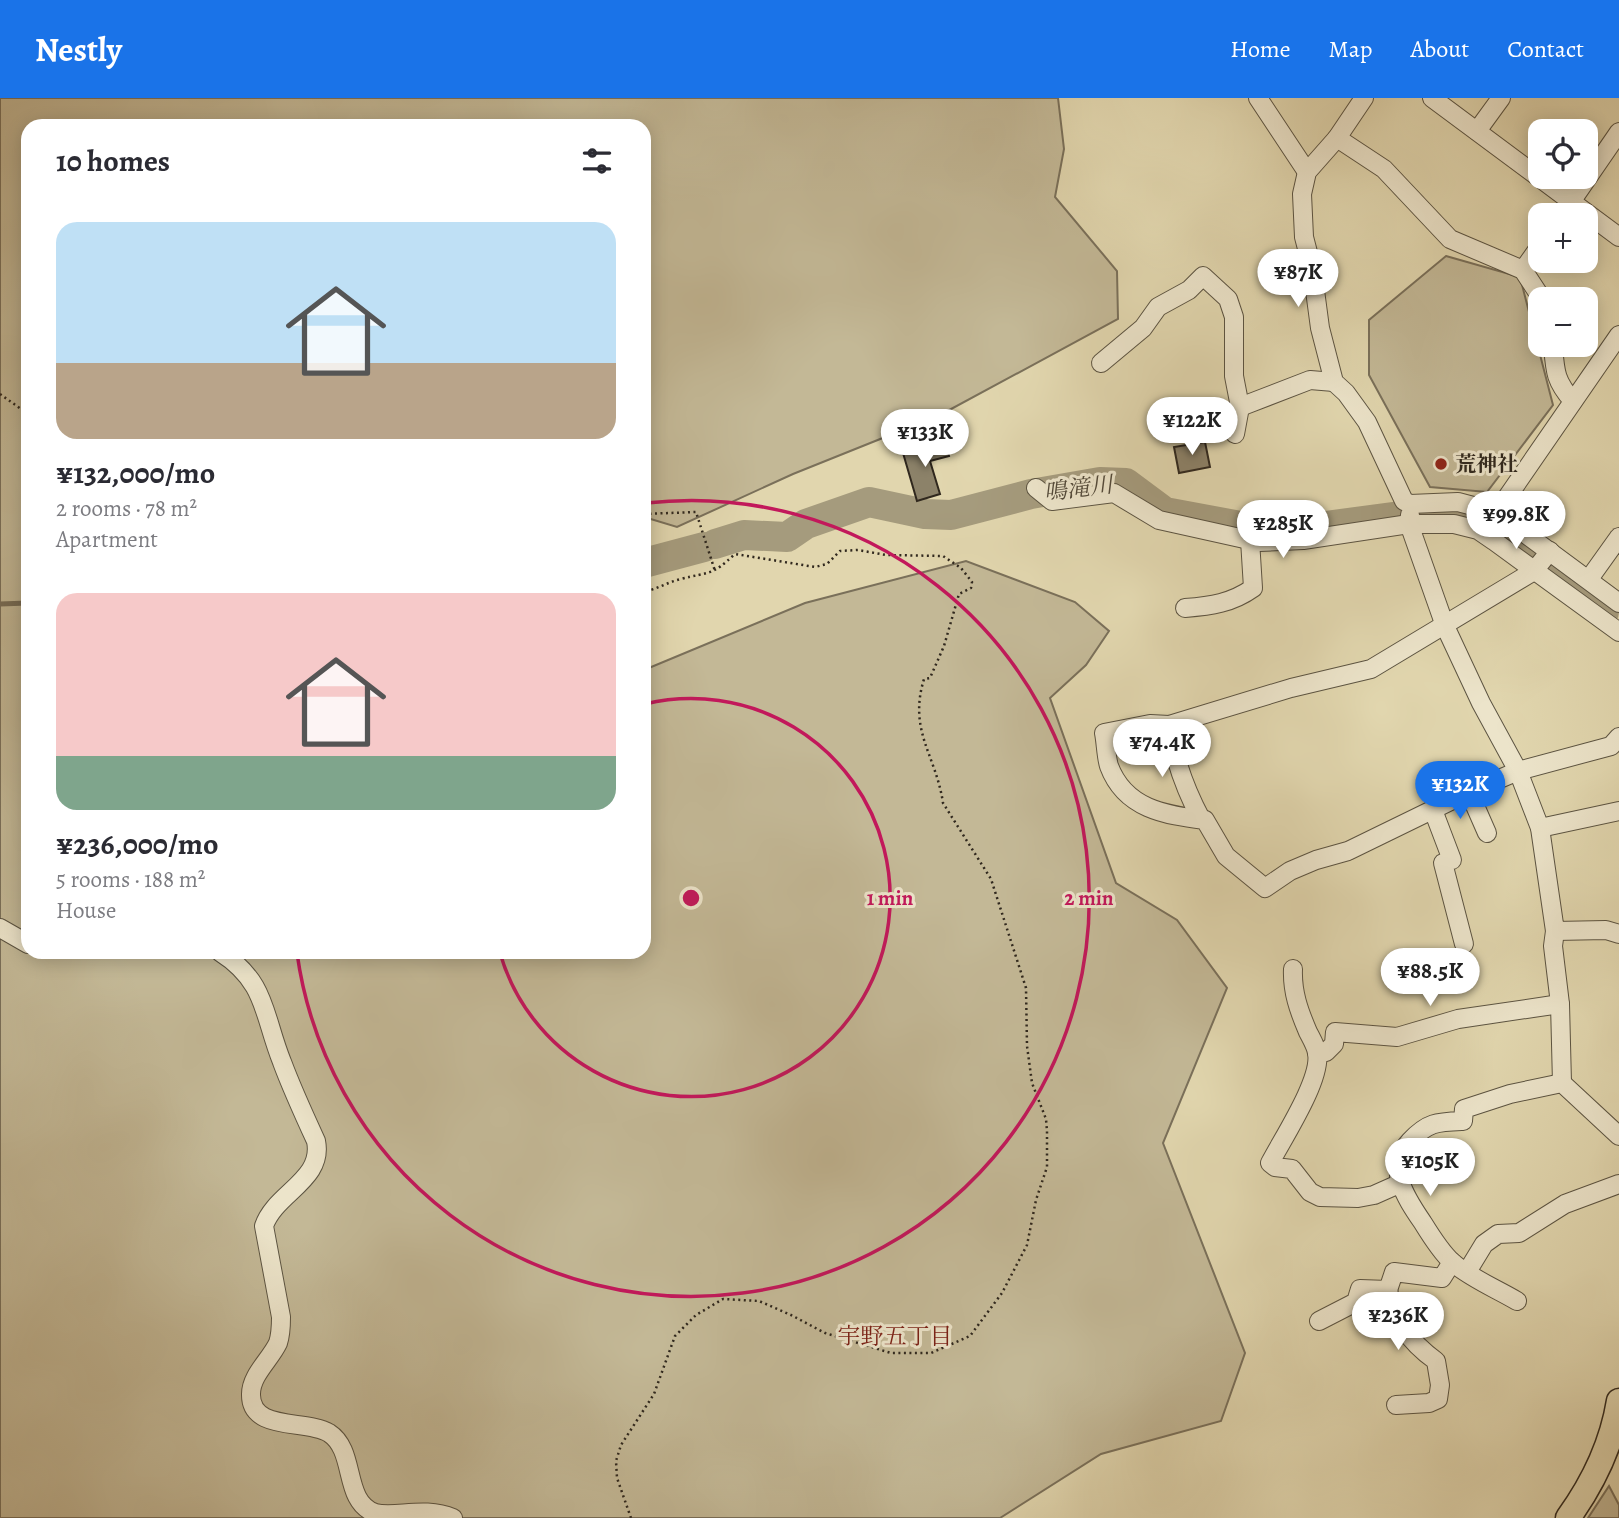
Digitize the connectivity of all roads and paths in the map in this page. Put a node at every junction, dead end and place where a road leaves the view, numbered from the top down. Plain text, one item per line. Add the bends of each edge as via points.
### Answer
1 (1258, 98) edge
2 (1364, 98) edge
3 (1432, 98) edge
4 (1501, 98) edge
5 (1477, 131) junction
6 (1619, 132) edge
7 (1338, 138) junction
8 (1307, 172) junction
9 (1559, 203) edge
10 (1570, 203) edge
11 (1598, 226) edge
12 (1619, 237) edge
13 (1528, 263) edge
14 (1523, 270) junction
15 (1534, 287) edge
16 (1619, 335) edge
17 (1554, 357) edge
18 (1101, 363) dead end
19 (1334, 382) junction
20 (0, 394) edge
21 (1573, 401) junction
22 (1240, 407) junction
23 (21, 409) edge
24 (1235, 434) dead end
25 (1042, 492) dead end
26 (651, 514) edge
27 (1410, 515) junction
28 (1489, 525) junction
29 (1619, 537) edge
30 (1250, 540) junction
31 (1541, 562) junction
32 (715, 571) junction
33 (1589, 579) junction
34 (651, 590) edge
35 (1619, 603) edge
36 (1185, 608) dead end
37 (1445, 626) junction
38 (1619, 632) edge
39 (1169, 725) junction
40 (1619, 737) edge
41 (1518, 772) junction
42 (1469, 792) junction
43 (1433, 810) junction
44 (1619, 811) edge
45 (1201, 819) junction
46 (1540, 828) junction
47 (1487, 833) dead end
48 (0, 928) edge
49 (1555, 931) junction
50 (1619, 933) edge
51 (21, 940) edge
52 (1464, 944) dead end
53 (230, 959) edge
54 (1293, 969) dead end
55 (1560, 1004) junction
56 (1317, 1053) junction
57 (1562, 1083) junction
58 (1619, 1136) edge
59 (1401, 1183) junction
60 (1619, 1184) edge
61 (1459, 1267) junction
62 (1388, 1290) junction
63 (1517, 1301) dead end
64 (1319, 1321) dead end
65 (1619, 1401) edge
66 (1396, 1405) dead end
67 (453, 1518) edge
68 (631, 1518) edge
69 (1568, 1518) edge

1 - 8 street
2 - 7 street
3 - 5 street
4 - 5 street
5 - 9 street
6 - 10 street
7 - 8 street
7 - 14 street via 1384,169 1450,239
8 - 19 street via 1302,194 1304,237
11 - 12 street
13 - 14 street
14 - 15 street
16 - 21 street
17 - 21 street via 1560,386
18 - 22 street via 1143,328 1158,307 1189,290 1203,276 1228,299 1234,317 1234,376
19 - 22 street via 1310,380
19 - 27 street via 1367,422
20 - 23 path
21 - 28 street
22 - 24 street
25 - 30 street via 1052,501 1114,494 1159,520
26 - 32 path via 696,512
27 - 28 street
27 - 28 street via 1458,502
27 - 30 street via 1303,540
27 - 37 street
28 - 31 street
28 - 31 street
29 - 33 street
30 - 36 street via 1253,588 1217,606
31 - 33 street
31 - 37 street
31 - 38 street
32 - 34 path
32 - 68 path via 735,554 815,567 827,564 840,551 858,550 943,555 972,582 971,588 959,594 944,646 930,678 924,679 918,698 920,732 943,803 992,879 1026,988 1029,1058 1032,1083 1046,1119 1047,1167 1027,1245 1002,1293 970,1336 931,1353 891,1353 825,1333 759,1301 723,1299 696,1315 675,1336 654,1394 621,1445 617,1478
33 - 35 street
37 - 39 street via 1371,669
37 - 41 street
39 - 45 street via 1182,779
39 - 45 street via 1104,733 1109,765 1121,786 1142,807
40 - 41 street via 1611,746
41 - 42 street
41 - 46 street
42 - 43 street
42 - 47 street
43 - 45 street via 1348,851 1290,871 1265,888 1226,856
43 - 52 street via 1452,860 1443,863
44 - 46 street
46 - 49 street
48 - 51 street
49 - 50 street
49 - 55 street
53 - 67 street via 244,969 259,992 318,1154 309,1174 268,1213 264,1226 281,1331 253,1382 254,1407 269,1420 303,1424 330,1434 344,1452 356,1494 373,1513 431,1512
54 - 56 street via 1292,986
55 - 56 street via 1458,1020 1397,1037 1335,1032 1334,1044
55 - 57 street
56 - 59 street via 1312,1084 1270,1163 1292,1169 1310,1192 1320,1197 1358,1198
57 - 58 street
57 - 59 street via 1464,1109 1463,1121 1424,1127 1400,1152
59 - 61 street via 1431,1236
60 - 61 street via 1565,1204 1519,1233 1498,1234
61 - 62 street via 1442,1279 1394,1272
61 - 63 street
62 - 64 street via 1360,1290 1356,1302
62 - 66 street via 1391,1308 1406,1333 1436,1361 1440,1385 1438,1399
65 - 69 highway via 1595,1476

